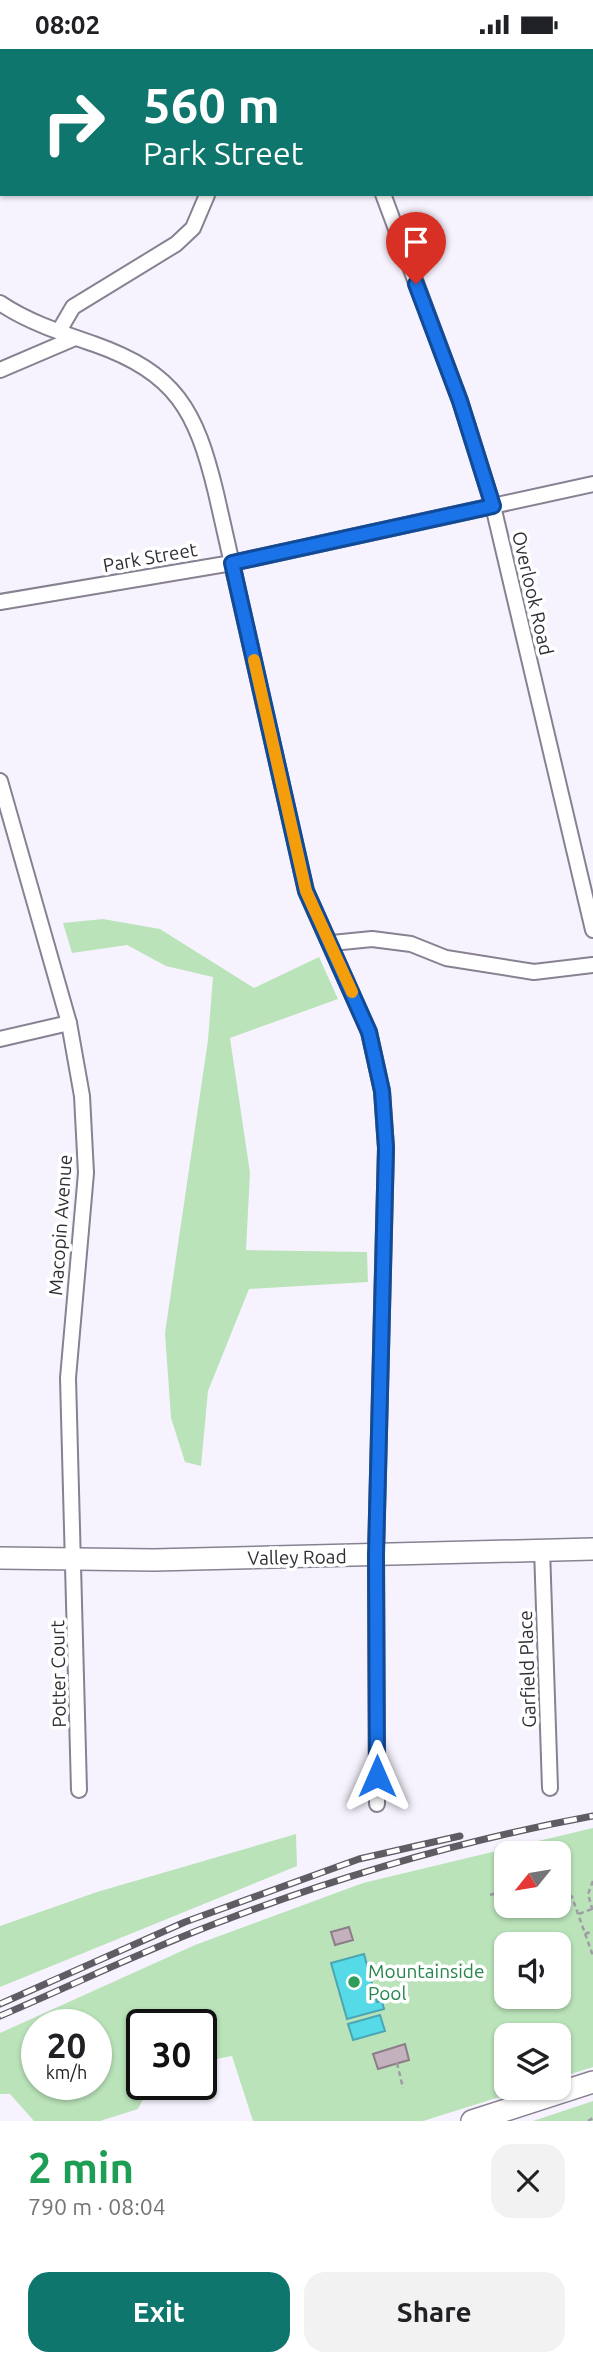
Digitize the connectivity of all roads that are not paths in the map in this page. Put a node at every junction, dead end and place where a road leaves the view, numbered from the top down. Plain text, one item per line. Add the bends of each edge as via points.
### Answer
1 (207, 196) edge
2 (384, 196) edge
3 (0, 303) edge
4 (59, 331) junction
5 (75, 338) junction
6 (0, 370) edge
7 (593, 484) edge
8 (493, 506) junction
9 (232, 563) junction
10 (0, 602) edge
11 (0, 781) edge
12 (593, 930) edge
13 (331, 943) junction
14 (593, 965) edge
15 (69, 1023) junction
16 (0, 1039) edge
17 (542, 1549) junction
18 (593, 1549) edge
19 (376, 1555) junction
20 (75, 1557) junction
21 (0, 1558) edge
22 (550, 1789) dead end
23 (79, 1790) dead end
24 (377, 1804) dead end
25 (593, 2082) edge
26 (472, 2121) edge

1 - 4 street via 193,228 176,244 74,307
2 - 8 street, Overlook Road via 460,401
3 - 4 street
4 - 5 street
5 - 6 street
5 - 9 street via 138,361 178,396 210,468
7 - 8 street, Park Street
8 - 9 street, Park Street
8 - 12 street, Overlook Road
9 - 10 street, Park Street
9 - 13 street via 306,891
11 - 15 street, Macopin Avenue
13 - 14 street via 372,939 411,944 446,958 534,972
13 - 19 street via 369,1032 382,1091 386,1148
15 - 16 street
15 - 20 street, Macopin Avenue via 82,1096 86,1173 68,1378
17 - 18 main road, Valley Road
17 - 19 main road, Valley Road
17 - 22 street, Garfield Place
19 - 20 main road, Valley Road
19 - 24 street
20 - 21 main road, Valley Road
20 - 23 street, Potter Court
25 - 26 main road

